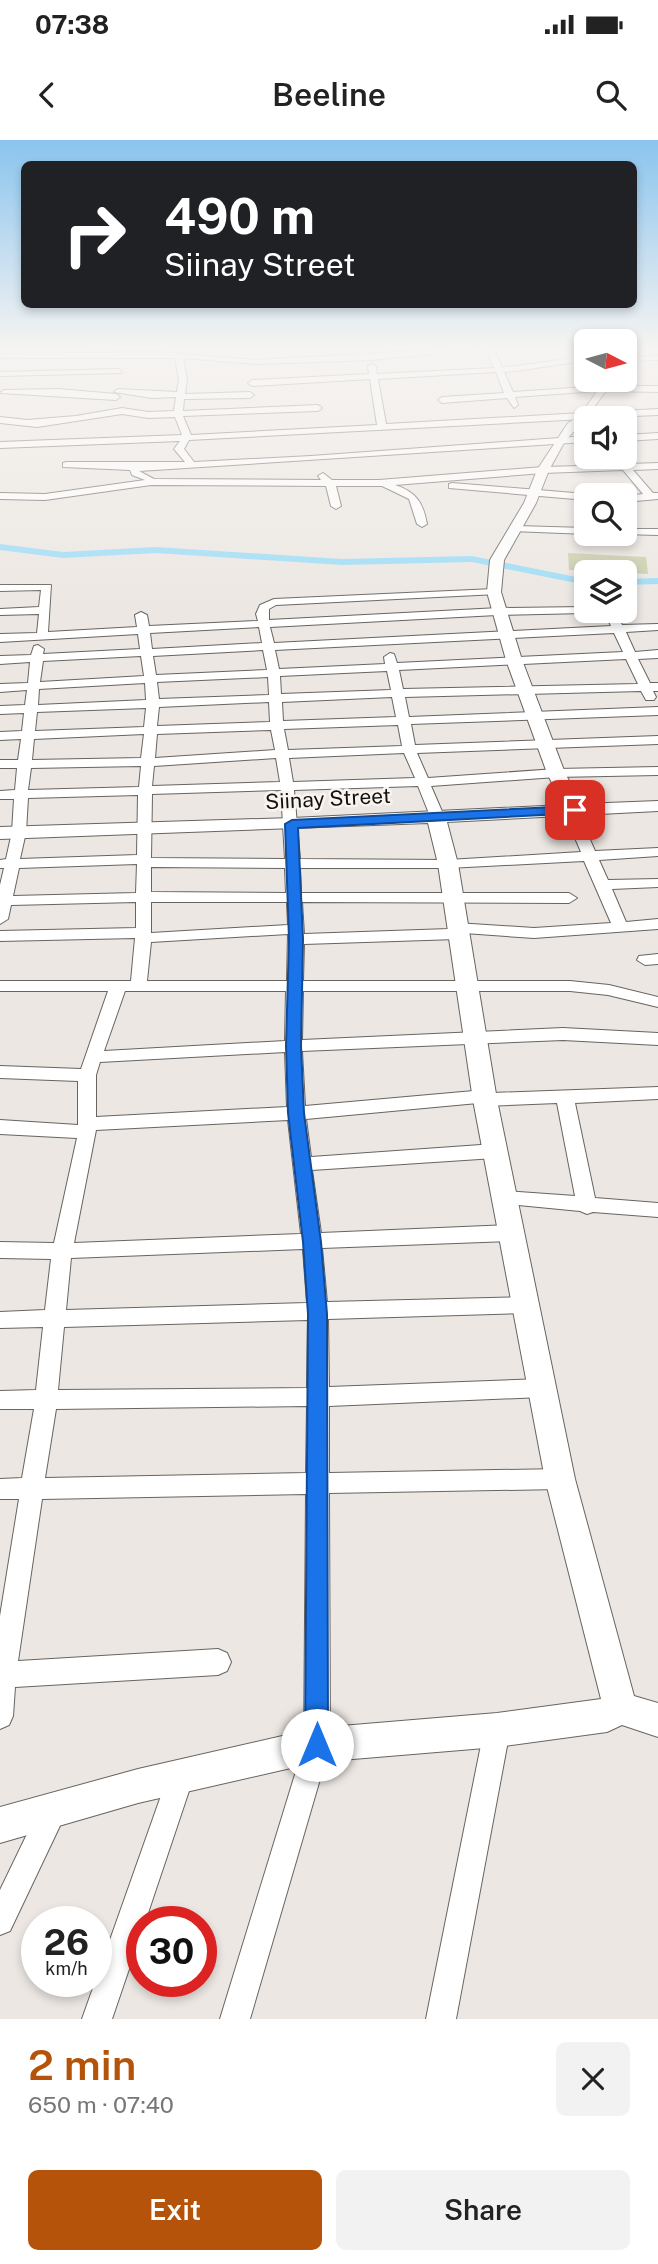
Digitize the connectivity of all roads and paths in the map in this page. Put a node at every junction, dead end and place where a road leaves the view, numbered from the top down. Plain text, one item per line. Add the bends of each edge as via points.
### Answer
1 (187, 437) edge
2 (57, 438) edge
3 (176, 438) edge
4 (253, 438) edge
5 (361, 438) edge
6 (385, 438) edge
7 (397, 438) edge
8 (430, 438) edge
9 (466, 438) edge
10 (516, 438) edge
11 (563, 438) edge
12 (574, 439) edge
13 (560, 440) junction
14 (386, 441) junction
15 (64, 442) junction
16 (0, 445) edge
17 (311, 459) junction
18 (255, 461) junction
19 (191, 464) junction
20 (66, 465) dead end
21 (658, 466) edge
22 (139, 467) junction
23 (637, 467) edge
24 (584, 469) edge
25 (627, 469) edge
26 (543, 470) junction
27 (476, 476) junction
28 (420, 480) junction
29 (151, 482) junction
30 (258, 483) junction
31 (330, 483) junction
32 (379, 483) junction
33 (534, 494) junction
34 (0, 496) edge
35 (574, 496) edge
36 (654, 496) edge
37 (336, 506) dead end
38 (422, 524) dead end
39 (516, 529) junction
40 (574, 531) edge
41 (637, 532) edge
42 (658, 532) edge
43 (0, 587) edge
44 (494, 592) junction
45 (370, 598) junction
46 (45, 610) junction
47 (574, 610) edge
48 (0, 612) edge
49 (499, 612) junction
50 (141, 615) dead end
51 (379, 619) junction
52 (264, 623) junction
53 (616, 623) edge
54 (658, 627) edge
55 (144, 630) junction
56 (619, 630) junction
57 (507, 634) junction
58 (41, 636) junction
59 (0, 638) edge
60 (387, 642) junction
61 (269, 647) junction
62 (147, 652) junction
63 (658, 654) edge
64 (631, 656) junction
65 (37, 658) junction
66 (0, 660) edge
67 (514, 660) junction
68 (392, 666) junction
69 (274, 674) junction
70 (151, 679) junction
71 (34, 686) junction
72 (652, 687) edge
73 (0, 688) edge
74 (524, 691) junction
75 (397, 694) junction
76 (275, 700) junction
77 (153, 704) junction
78 (31, 709) junction
79 (0, 710) edge
80 (658, 712) edge
81 (534, 716) junction
82 (404, 721) junction
83 (276, 725) junction
84 (152, 730) junction
85 (0, 736) edge
86 (28, 736) junction
87 (658, 740) edge
88 (545, 744) junction
89 (410, 751) junction
90 (281, 754) junction
91 (150, 762) junction
92 (26, 763) junction
93 (0, 764) edge
94 (658, 771) edge
95 (556, 773) junction
96 (423, 782) junction
97 (286, 785) junction
98 (145, 792) junction
99 (21, 794) junction
100 (0, 795) edge
101 (658, 806) edge
102 (573, 810) junction
103 (436, 816) junction
104 (292, 824) junction
105 (146, 828) junction
106 (19, 832) junction
107 (0, 834) edge
108 (658, 852) edge
109 (591, 855) junction
110 (145, 861) junction
111 (293, 861) junction
112 (6, 864) edge
113 (448, 864) junction
114 (658, 883) edge
115 (603, 885) junction
116 (452, 896) junction
117 (3, 897) edge
118 (143, 897) junction
119 (293, 897) junction
120 (569, 898) dead end
121 (0, 919) edge
122 (658, 924) edge
123 (620, 926) junction
124 (456, 931) junction
125 (295, 934) junction
126 (143, 935) junction
127 (0, 936) edge
128 (466, 985) junction
129 (0, 986) edge
130 (294, 987) junction
131 (128, 988) junction
132 (658, 1002) edge
133 (474, 1036) junction
134 (658, 1039) edge
135 (293, 1046) junction
136 (90, 1066) junction
137 (0, 1072) edge
138 (658, 1093) edge
139 (565, 1097) junction
140 (485, 1098) junction
141 (296, 1113) junction
142 (0, 1127) edge
143 (87, 1128) junction
144 (495, 1151) junction
145 (303, 1164) junction
146 (504, 1198) junction
147 (587, 1207) junction
148 (658, 1210) edge
149 (511, 1233) junction
150 (312, 1242) junction
151 (0, 1250) edge
152 (62, 1251) junction
153 (526, 1306) junction
154 (318, 1314) junction
155 (0, 1320) edge
156 (57, 1320) junction
157 (542, 1388) junction
158 (318, 1397) junction
159 (0, 1400) edge
160 (46, 1400) junction
161 (561, 1479) junction
162 (319, 1481) junction
163 (0, 1489) edge
164 (33, 1489) junction
165 (218, 1662) dead end
166 (2, 1675) edge
167 (618, 1707) junction
168 (0, 1716) edge
169 (658, 1720) edge
170 (497, 1730) junction
171 (317, 1745) junction
172 (181, 1776) junction
173 (55, 1808) junction
174 (0, 1825) edge
175 (0, 1921) edge
176 (97, 2019) edge
177 (235, 2019) edge
178 (441, 2019) edge

1 - 19 street via 179,449
2 - 15 street
3 - 15 street
4 - 18 street
5 - 14 street
6 - 14 street
7 - 14 street
8 - 14 street
9 - 27 street
10 - 13 street
11 - 13 street
12 - 13 street
13 - 26 street
14 - 17 street
14 - 28 street via 395,468
15 - 16 street
17 - 18 street
17 - 31 street
18 - 19 street
18 - 30 street
19 - 22 street
20 - 22 street
21 - 23 street
22 - 29 street via 135,473
24 - 26 street
25 - 36 street
26 - 27 street
26 - 33 street
27 - 28 street
28 - 32 street
28 - 33 street
29 - 30 street
29 - 34 street via 45,497
30 - 31 street
31 - 32 street
31 - 37 street
32 - 38 street via 411,494 418,501
33 - 35 street
33 - 39 street
39 - 40 street
39 - 44 street via 498,560
41 - 42 street
43 - 46 street via 47,587
44 - 45 street
44 - 49 street
45 - 51 street
45 - 52 street via 268,604 262,614
46 - 48 street
46 - 58 street
47 - 49 street
49 - 51 street
49 - 57 street
50 - 55 street
51 - 52 street
51 - 60 street
52 - 55 street
52 - 61 street
53 - 56 street
54 - 56 street
55 - 58 street
55 - 62 street
56 - 57 street
56 - 64 street
57 - 60 street
57 - 67 street
58 - 59 street
58 - 65 street
60 - 61 street
60 - 68 street
61 - 62 street
61 - 69 street
62 - 65 street
62 - 70 street
63 - 64 street
64 - 67 street
64 - 72 street
65 - 66 street
65 - 71 street
67 - 68 street
67 - 74 street
68 - 69 street
68 - 75 street
69 - 70 street
69 - 76 street
70 - 71 street
70 - 77 street
71 - 73 street
71 - 78 street
72 - 74 street
72 - 80 street
74 - 75 street
74 - 81 street
75 - 76 street
75 - 82 street
76 - 77 street
76 - 83 street
77 - 78 street
77 - 84 street
78 - 79 street
78 - 86 street
80 - 81 street
81 - 82 street
81 - 88 street
82 - 83 street
82 - 89 street
83 - 84 street
83 - 90 street
84 - 86 street
84 - 91 street
85 - 86 street
86 - 92 street
87 - 88 street
88 - 89 street
88 - 95 street
89 - 90 street
89 - 96 street
90 - 91 street
90 - 97 street
91 - 92 street
91 - 98 street
92 - 93 street
92 - 99 street
94 - 95 street
95 - 96 street
95 - 102 street
96 - 97 street
96 - 103 street
97 - 98 street
97 - 104 street
98 - 99 street
98 - 105 street
99 - 100 street
99 - 106 street
101 - 102 street, Siinay Street
102 - 103 street, Siinay Street
102 - 109 street
103 - 104 street, Siinay Street
103 - 113 street
104 - 105 street, Siinay Street
104 - 111 street
105 - 106 street, Siinay Street
105 - 110 street
106 - 107 street, Siinay Street
106 - 112 street
108 - 109 street
109 - 113 street
109 - 115 street
110 - 111 street
110 - 112 street
110 - 118 street
111 - 113 street
111 - 119 street
112 - 117 street
113 - 116 street
114 - 115 street
115 - 123 street
116 - 119 street
116 - 120 street
116 - 124 street
117 - 118 street
117 - 121 street
118 - 119 street
118 - 126 street
119 - 125 street
122 - 123 street
123 - 124 street via 534,933
124 - 125 street
124 - 128 street
125 - 126 street
125 - 130 street
126 - 127 street
126 - 131 street via 142,969
128 - 130 street
128 - 132 street via 570,986
128 - 133 street
129 - 131 street
130 - 131 street
130 - 135 street
131 - 136 street
133 - 134 street
133 - 135 street
133 - 140 street
135 - 136 street
135 - 141 street
136 - 137 street
136 - 143 street
138 - 139 street
139 - 140 street
139 - 147 street
140 - 141 street
140 - 144 street
141 - 143 street
141 - 145 street
142 - 143 street
143 - 152 street
144 - 145 street
144 - 146 street
145 - 150 street
146 - 147 street
146 - 149 street
147 - 148 street
149 - 150 street
149 - 153 street
150 - 152 street
150 - 154 street
151 - 152 street
152 - 156 street
153 - 154 street
153 - 157 street
154 - 156 street
154 - 158 street
155 - 156 street
156 - 160 street
157 - 158 street
157 - 161 street
158 - 160 street
158 - 162 street
159 - 160 street
160 - 164 street
161 - 162 street
161 - 167 street
162 - 164 street
162 - 171 street
163 - 164 street
164 - 166 street
165 - 166 street
166 - 168 street
167 - 169 street
167 - 170 street via 607,1715
170 - 171 street
170 - 178 street
171 - 172 street
171 - 177 street
172 - 173 street
172 - 176 street
173 - 174 street
173 - 175 street

